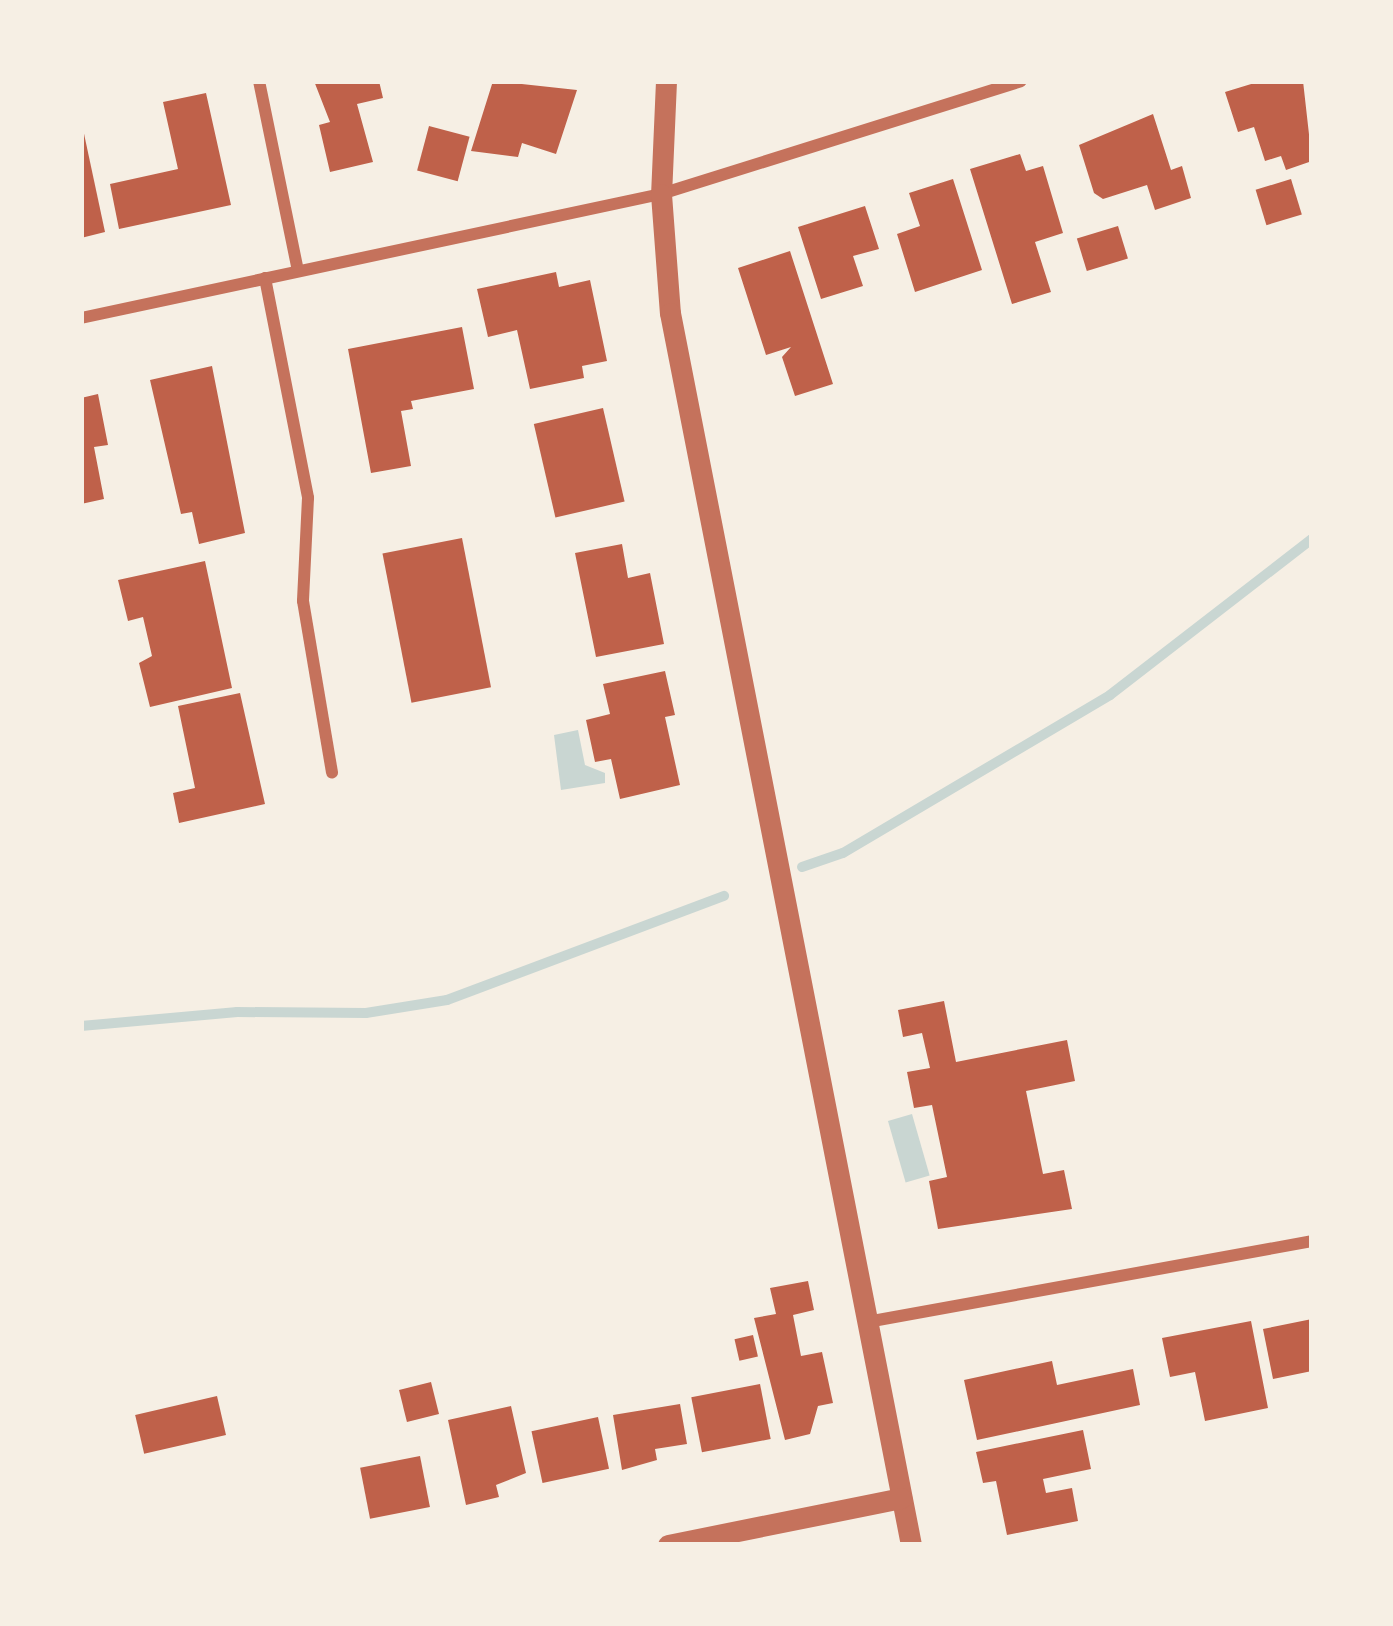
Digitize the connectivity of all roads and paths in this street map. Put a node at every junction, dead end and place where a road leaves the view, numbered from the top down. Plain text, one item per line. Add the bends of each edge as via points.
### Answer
1 (259, 81) edge
2 (666, 81) edge
3 (1021, 81) edge
4 (661, 194) junction
5 (298, 271) junction
6 (265, 278) junction
7 (81, 318) edge
8 (332, 773) dead end
9 (1312, 1240) edge
10 (867, 1322) junction
11 (901, 1498) junction
12 (668, 1545) edge
13 (910, 1545) edge

1 - 5 street
2 - 4 street
3 - 4 street
4 - 5 street
4 - 10 street via 670,314
5 - 6 street
6 - 7 street
6 - 8 street via 308,498 303,602
9 - 10 street
10 - 11 street
11 - 12 street
11 - 13 street

